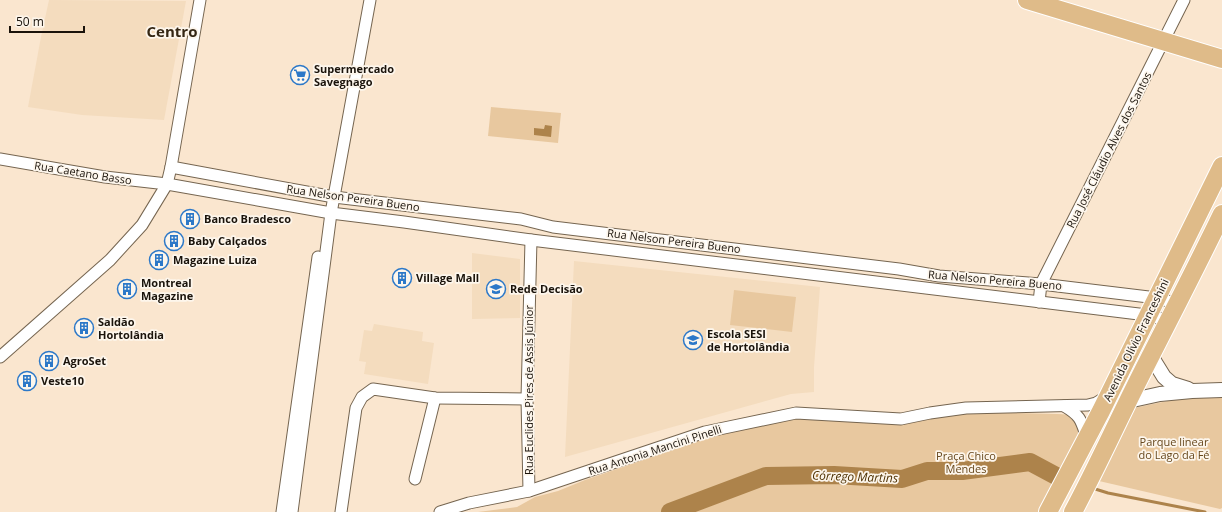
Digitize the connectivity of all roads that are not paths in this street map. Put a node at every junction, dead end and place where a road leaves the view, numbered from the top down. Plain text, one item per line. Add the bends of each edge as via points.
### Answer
1 (200, 0) edge
2 (370, 0) edge
3 (1026, 0) edge
4 (1184, 0) edge
5 (1057, 4) edge
6 (1163, 42) junction
7 (1222, 59) edge
8 (0, 159) edge
9 (1222, 166) edge
10 (171, 167) junction
11 (166, 184) junction
12 (334, 197) junction
13 (328, 212) junction
14 (1222, 214) edge
15 (531, 240) junction
16 (1041, 284) junction
17 (1157, 298) junction
18 (1039, 302) junction
19 (1178, 304) junction
20 (1148, 315) junction
21 (1169, 321) junction
22 (1151, 356) junction
23 (0, 357) edge
24 (1222, 390) edge
25 (1192, 391) junction
26 (1109, 395) junction
27 (435, 398) junction
28 (527, 399) junction
29 (1128, 401) junction
30 (1064, 406) junction
31 (1087, 438) junction
32 (415, 479) dead end
33 (529, 491) junction
34 (1052, 505) edge
35 (1075, 509) edge
36 (282, 512) edge
37 (292, 512) edge
38 (341, 512) edge
39 (440, 512) edge

1 - 10 street
2 - 12 street
3 - 5 main road
4 - 6 street, Rua José Cláudio Alves dos Santos
5 - 6 main road
6 - 7 main road
6 - 16 street, Rua José Cláudio Alves dos Santos
8 - 11 street, Rua Caetano Basso via 105,177
9 - 17 main road, Avenida Olívio Franceshini
10 - 11 street
10 - 12 street, Rua Nelson Pereira Bueno
11 - 13 street, Rua Nelson Pereira Bueno
11 - 23 street via 142,225 110,260
12 - 13 street
12 - 16 street, Rua Nelson Pereira Bueno via 521,219 553,227 939,276
13 - 15 street, Rua Nelson Pereira Bueno
13 - 36 street
13 - 37 street
14 - 19 main road, Avenida Olívio Franceshini
15 - 18 street, Rua Nelson Pereira Bueno
15 - 28 street, Rua Euclides Pires de Assis Júnior
16 - 17 street, Rua Nelson Pereira Bueno
16 - 18 street, Rua José Cláudio Alves dos Santos
17 - 19 street, Rua Nelson Pereira Bueno
17 - 20 main road, Avenida Olívio Franceshini
18 - 20 street, Rua Nelson Pereira Bueno
19 - 21 main road, Avenida Olívio Franceshini
20 - 21 street, Rua Nelson Pereira Bueno
20 - 26 main road, Avenida Olívio Franceshini
21 - 22 main road, Avenida Olívio Franceshini
22 - 25 street via 1164,377 1172,384
22 - 29 main road, Avenida Olívio Franceshini
24 - 25 street
25 - 29 street
26 - 30 street, Rua Antonia Mancini Pinelli via 1092,405
26 - 31 main road, Avenida Olívio Franceshini
27 - 28 street
27 - 32 street
27 - 38 street via 373,389 362,397 356,408
28 - 33 street, Rua Euclides Pires de Assis Júnior
29 - 35 main road, Avenida Olívio Franceshini
30 - 31 street via 1079,416
30 - 33 street, Rua Antonia Mancini Pinelli via 966,408 901,418 796,413 705,432
31 - 34 main road, Avenida Olívio Franceshini
33 - 39 street, Rua Antonia Mancini Pinelli via 469,503

